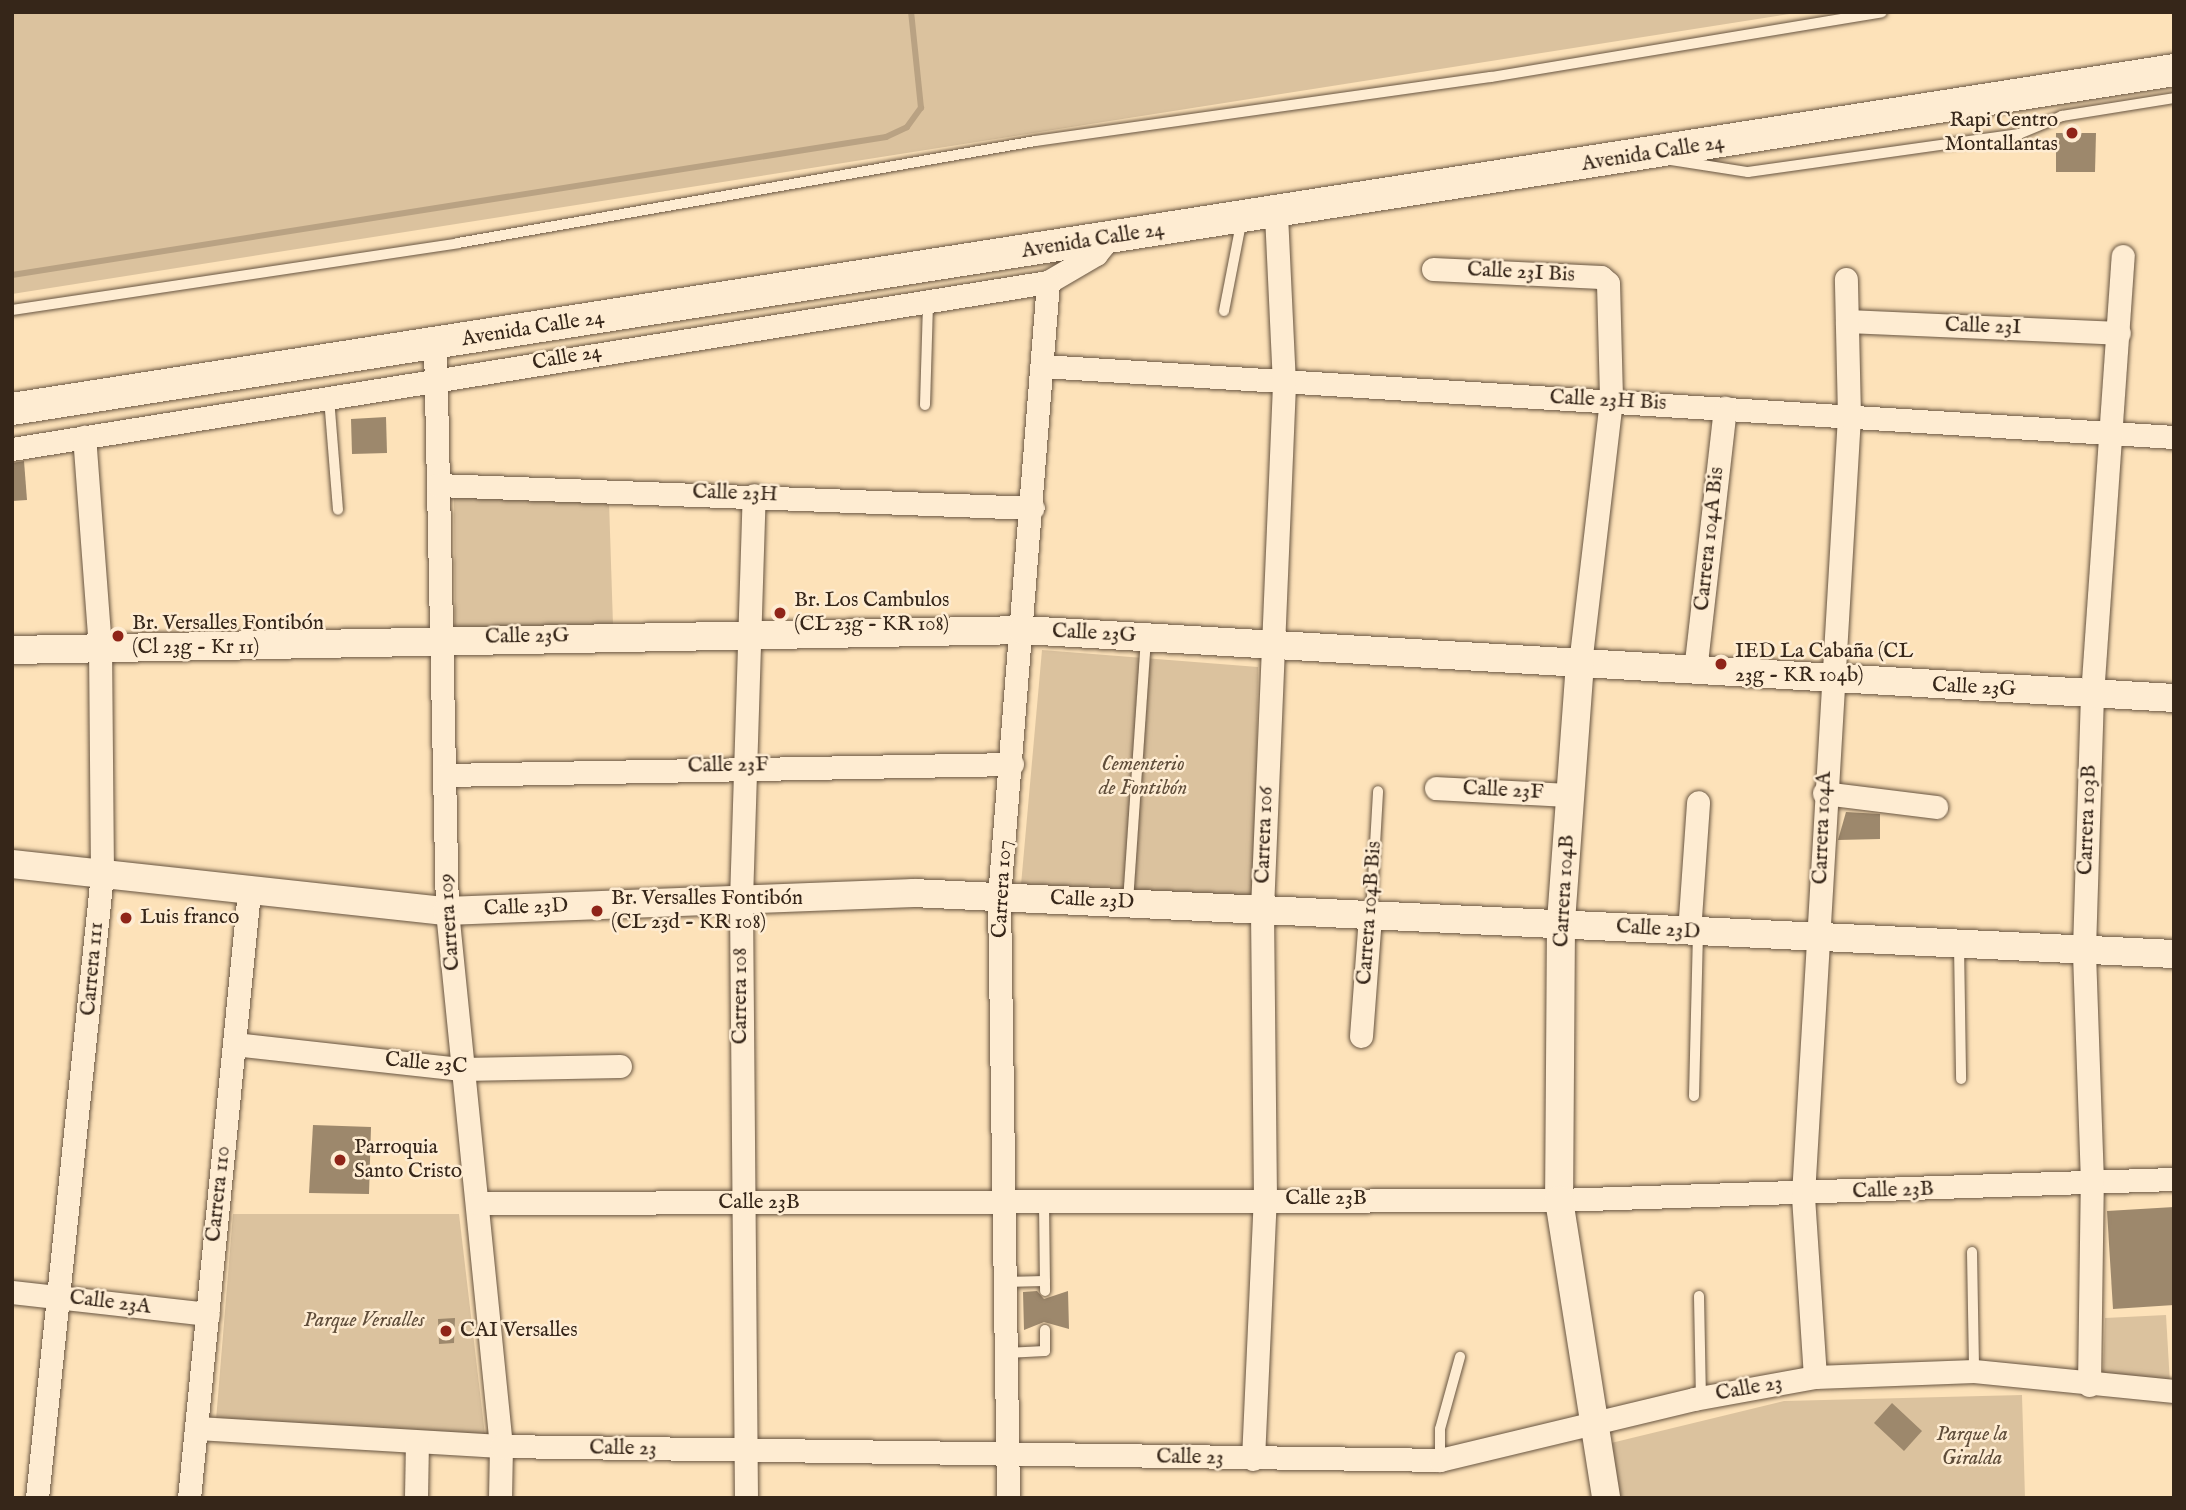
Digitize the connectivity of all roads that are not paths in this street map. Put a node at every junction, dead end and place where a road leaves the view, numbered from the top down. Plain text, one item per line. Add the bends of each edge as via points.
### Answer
1 (1882, 12) edge
2 (2174, 71) edge
3 (2174, 98) edge
4 (2060, 102) junction
5 (1276, 212) junction
6 (1242, 217) junction
7 (1108, 239) junction
8 (2123, 256) dead end
9 (1433, 269) dead end
10 (908, 270) junction
11 (1846, 279) dead end
12 (1048, 282) junction
13 (1608, 283) joint
14 (953, 298) junction
15 (928, 302) junction
16 (12, 310) edge
17 (1224, 311) dead end
18 (1847, 321) junction
19 (2119, 333) junction
20 (435, 344) junction
21 (1042, 366) junction
22 (436, 380) junction
23 (1284, 384) junction
24 (329, 398) junction
25 (1611, 400) junction
26 (925, 405) dead end
27 (1725, 408) junction
28 (12, 409) edge
29 (1849, 416) junction
30 (2115, 434) junction
31 (2174, 437) edge
32 (84, 438) junction
33 (12, 449) edge
34 (438, 485) junction
35 (754, 495) junction
36 (1032, 508) junction
37 (338, 510) dead end
38 (1023, 630) junction
39 (747, 633) junction
40 (1147, 637) junction
41 (439, 639) junction
42 (1272, 644) junction
43 (100, 648) junction
44 (12, 650) edge
45 (1580, 663) junction
46 (1695, 671) junction
47 (1833, 680) junction
48 (2092, 695) junction
49 (2174, 698) edge
50 (1012, 764) junction
51 (743, 765) junction
52 (445, 775) junction
53 (1436, 788) dead end
54 (1378, 791) dead end
55 (1824, 793) junction
56 (1571, 795) junction
57 (1698, 802) dead end
58 (1936, 807) dead end
59 (12, 864) edge
60 (102, 874) junction
61 (249, 891) junction
62 (999, 897) junction
63 (741, 900) junction
64 (1128, 902) junction
65 (1262, 909) junction
66 (447, 911) junction
67 (1370, 916) junction
68 (1561, 923) junction
69 (1693, 933) junction
70 (1819, 938) junction
71 (1959, 942) junction
72 (2084, 949) junction
73 (2174, 954) edge
74 (1361, 1036) dead end
75 (234, 1044) junction
76 (620, 1066) dead end
77 (462, 1069) junction
78 (1961, 1079) dead end
79 (1695, 1096) dead end
80 (2174, 1179) edge
81 (2092, 1182) junction
82 (1803, 1195) junction
83 (1265, 1198) junction
84 (1559, 1200) junction
85 (478, 1203) junction
86 (743, 1203) junction
87 (1003, 1203) junction
88 (1044, 1204) junction
89 (1972, 1252) dead end
90 (1004, 1282) junction
91 (12, 1292) edge
92 (1699, 1296) dead end
93 (62, 1297) junction
94 (208, 1314) junction
95 (1045, 1329) dead end
96 (1006, 1353) junction
97 (1460, 1357) dead end
98 (1975, 1371) junction
99 (1815, 1377) junction
100 (2089, 1385) junction
101 (2174, 1391) edge
102 (1702, 1398) junction
103 (1595, 1424) junction
104 (196, 1428) junction
105 (417, 1442) junction
106 (501, 1446) junction
107 (746, 1451) junction
108 (1007, 1455) junction
109 (1254, 1459) junction
110 (1440, 1460) junction
111 (37, 1498) edge
112 (190, 1498) edge
113 (416, 1498) edge
114 (500, 1498) edge
115 (746, 1498) edge
116 (1008, 1498) edge
117 (1606, 1498) edge

1 - 16 lane via 1491,77 1035,141 458,243
2 - 4 main road, Avenida Calle 24
3 - 4 lane
4 - 5 main road, Avenida Calle 24 via 1649,154
5 - 6 main road, Avenida Calle 24
5 - 23 street, Carrera 106
6 - 7 main road, Avenida Calle 24
6 - 17 lane
7 - 10 main road, Avenida Calle 24
7 - 12 street, Calle 24 via 1096,254
8 - 19 street, Carrera 103B
9 - 13 street, Calle 23I Bis via 1601,277
10 - 14 street
10 - 20 main road, Avenida Calle 24
11 - 18 street, Carrera 104A
12 - 14 street, Calle 24
12 - 21 street, Carrera 107
13 - 25 street, Carrera 104B
14 - 15 street, Calle 24
15 - 22 street, Calle 24
15 - 26 lane
18 - 19 street, Calle 23I
18 - 29 street, Carrera 104A
19 - 30 street, Carrera 103B
20 - 22 street, Carrera 109
20 - 28 main road, Avenida Calle 24
21 - 23 street, Calle 23H Bis
21 - 36 street, Carrera 107
22 - 24 street, Calle 24
22 - 34 street, Carrera 109
23 - 25 street, Calle 23H Bis
23 - 42 street, Carrera 106
24 - 32 street, Calle 24
24 - 37 lane
25 - 27 street, Calle 23H Bis
25 - 45 street, Carrera 104B
27 - 29 street, Calle 23H Bis
27 - 46 street, Carrera 104A Bis
29 - 30 street, Calle 23H Bis
29 - 47 street, Carrera 104A
30 - 31 street, Calle 23H Bis
30 - 48 street, Carrera 103B
32 - 33 street, Calle 24
32 - 43 street, Carrera 111
34 - 35 street, Calle 23H
34 - 41 street, Carrera 109
35 - 36 street, Calle 23H
35 - 39 street, Carrera 108
36 - 38 street, Carrera 107
38 - 39 street, Calle 23G
38 - 40 street, Calle 23G
38 - 50 street, Carrera 107
39 - 41 street, Calle 23G
39 - 51 street, Carrera 108
40 - 42 street, Calle 23G
40 - 64 lane
41 - 43 street, Calle 23G
41 - 52 street, Carrera 109
42 - 45 street, Calle 23G
42 - 65 street, Carrera 106
43 - 44 street, Calle 23G
43 - 60 street, Carrera 111
45 - 46 street, Calle 23G
45 - 56 street, Carrera 104B
46 - 47 street, Calle 23G
47 - 48 street, Calle 23G
47 - 55 street, Carrera 104A
48 - 49 street, Calle 23G
48 - 72 street, Carrera 103B
50 - 51 street, Calle 23F
50 - 62 street, Carrera 107
51 - 52 street, Calle 23F
51 - 63 street, Carrera 108
52 - 66 street, Carrera 109
53 - 56 street, Calle 23F
54 - 67 lane, Carrera 104B Bis
55 - 58 street
55 - 70 street, Carrera 104A
56 - 68 street, Carrera 104B
57 - 69 street
59 - 60 street, Calle 23D
60 - 61 street, Calle 23D
60 - 93 street, Carrera 111
61 - 66 street, Calle 23D
61 - 75 street, Carrera 110
62 - 63 street, Calle 23D
62 - 64 street, Calle 23D
62 - 87 street, Carrera 107
63 - 66 street, Calle 23D
63 - 86 street, Carrera 108
64 - 65 street, Calle 23D
65 - 67 street, Calle 23D
65 - 83 street, Carrera 106
66 - 77 street, Carrera 109
67 - 68 street, Calle 23D
67 - 74 street, Carrera 104B Bis
68 - 69 street, Calle 23D
68 - 84 street, Carrera 104B
69 - 70 street, Calle 23D
69 - 79 lane
70 - 71 street, Calle 23D
70 - 82 street, Carrera 104A
71 - 72 street, Calle 23D
71 - 78 lane
72 - 73 street, Calle 23D
72 - 81 street, Carrera 103B
75 - 77 street, Calle 23C
75 - 94 street, Carrera 110
76 - 77 street, Calle 23C
77 - 85 street, Carrera 109
80 - 81 street, Calle 23B
81 - 82 street, Calle 23B
81 - 100 street, Carrera 103B
82 - 84 street, Calle 23B
82 - 99 street, Carrera 104A
83 - 84 street, Calle 23B
83 - 88 street, Calle 23B
83 - 109 street, Carrera 106
84 - 103 street, Carrera 104B
85 - 86 street, Calle 23B
85 - 106 street, Carrera 109
86 - 87 street, Calle 23B
86 - 107 street, Carrera 108
87 - 88 street, Calle 23B
87 - 90 street, Carrera 107
88 - 90 lane via 1045,1286
89 - 98 lane
90 - 96 street, Carrera 107
91 - 93 street, Calle 23A
92 - 102 lane
93 - 94 street, Calle 23A
93 - 111 street, Carrera 111
94 - 104 street, Carrera 110
95 - 96 lane via 1045,1351
96 - 108 street, Carrera 107
97 - 110 lane via 1440,1429
98 - 99 street, Calle 23
98 - 100 street, Calle 23
99 - 102 street, Calle 23
100 - 101 street, Calle 23
102 - 103 street, Calle 23
103 - 110 street, Calle 23
103 - 117 street, Carrera 104B
104 - 105 street, Calle 23
104 - 112 street, Carrera 110
105 - 106 street, Calle 23
105 - 113 street
106 - 107 street, Calle 23
106 - 114 street, Carrera 109
107 - 108 street, Calle 23
107 - 115 street, Carrera 108
108 - 109 street, Calle 23
108 - 116 street, Carrera 107
109 - 110 street, Calle 23

